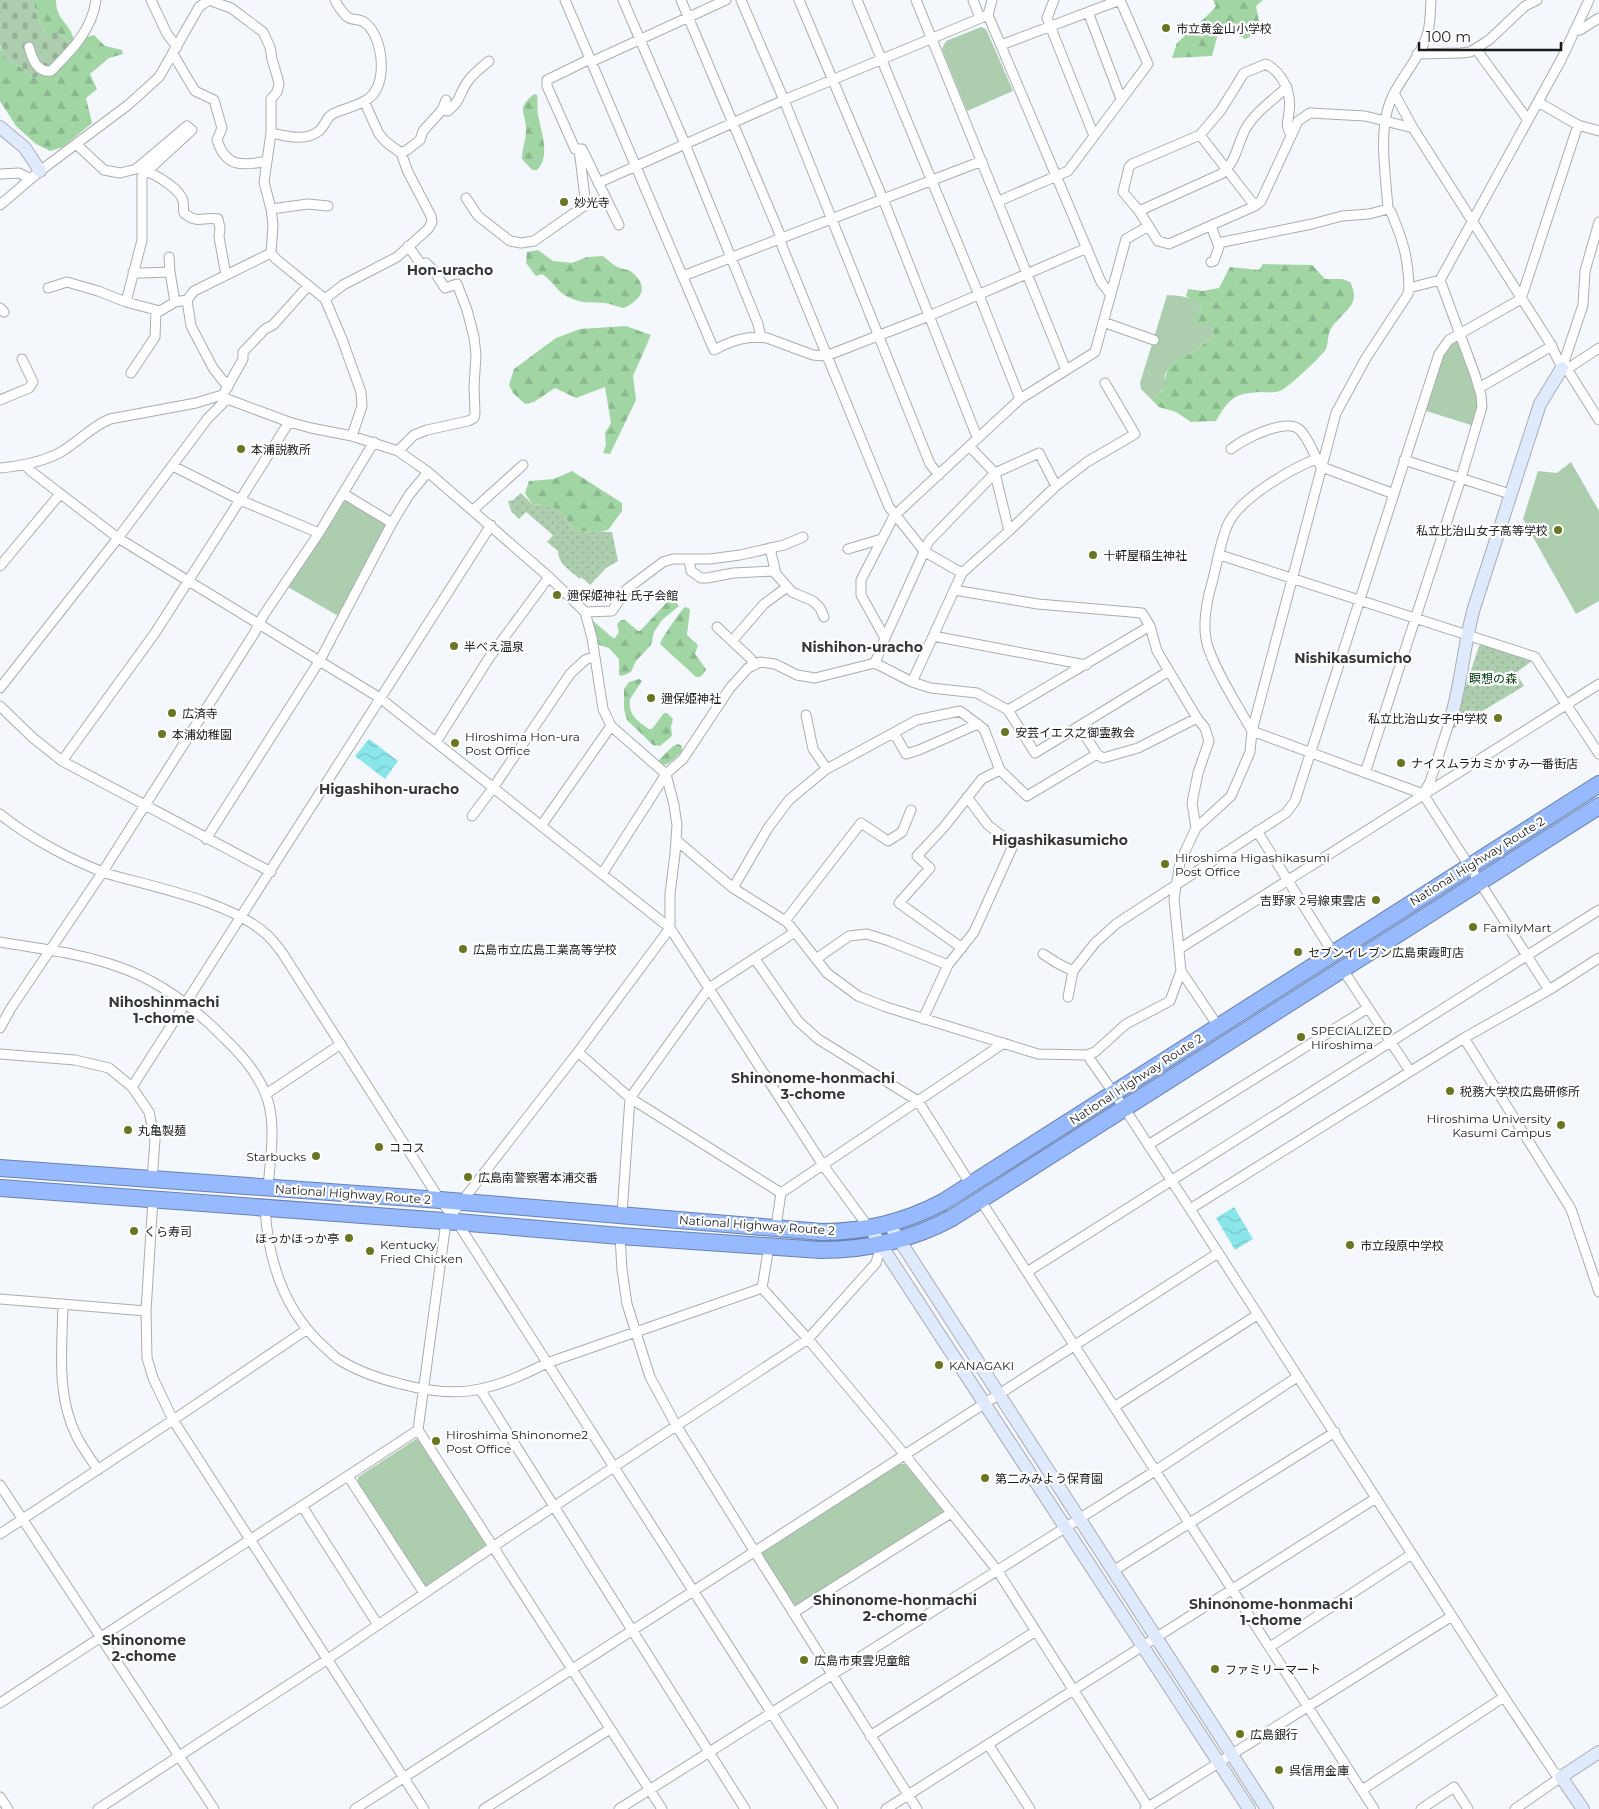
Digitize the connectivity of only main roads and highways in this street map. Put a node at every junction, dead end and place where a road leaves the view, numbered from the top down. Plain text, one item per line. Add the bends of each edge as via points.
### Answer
1 (1599, 784) edge
2 (1599, 806) edge
3 (0, 1168) edge
4 (0, 1188) edge
5 (454, 1215) junction

1 - 5 highway, National Highway Route 2 via 933,1208 889,1224 822,1232 622,1214
2 - 5 highway, National Highway Route 2 via 981,1201 941,1224 899,1240 834,1250 620,1236
3 - 5 highway, National Highway Route 2 via 440,1200
4 - 5 highway, National Highway Route 2 via 265,1208

